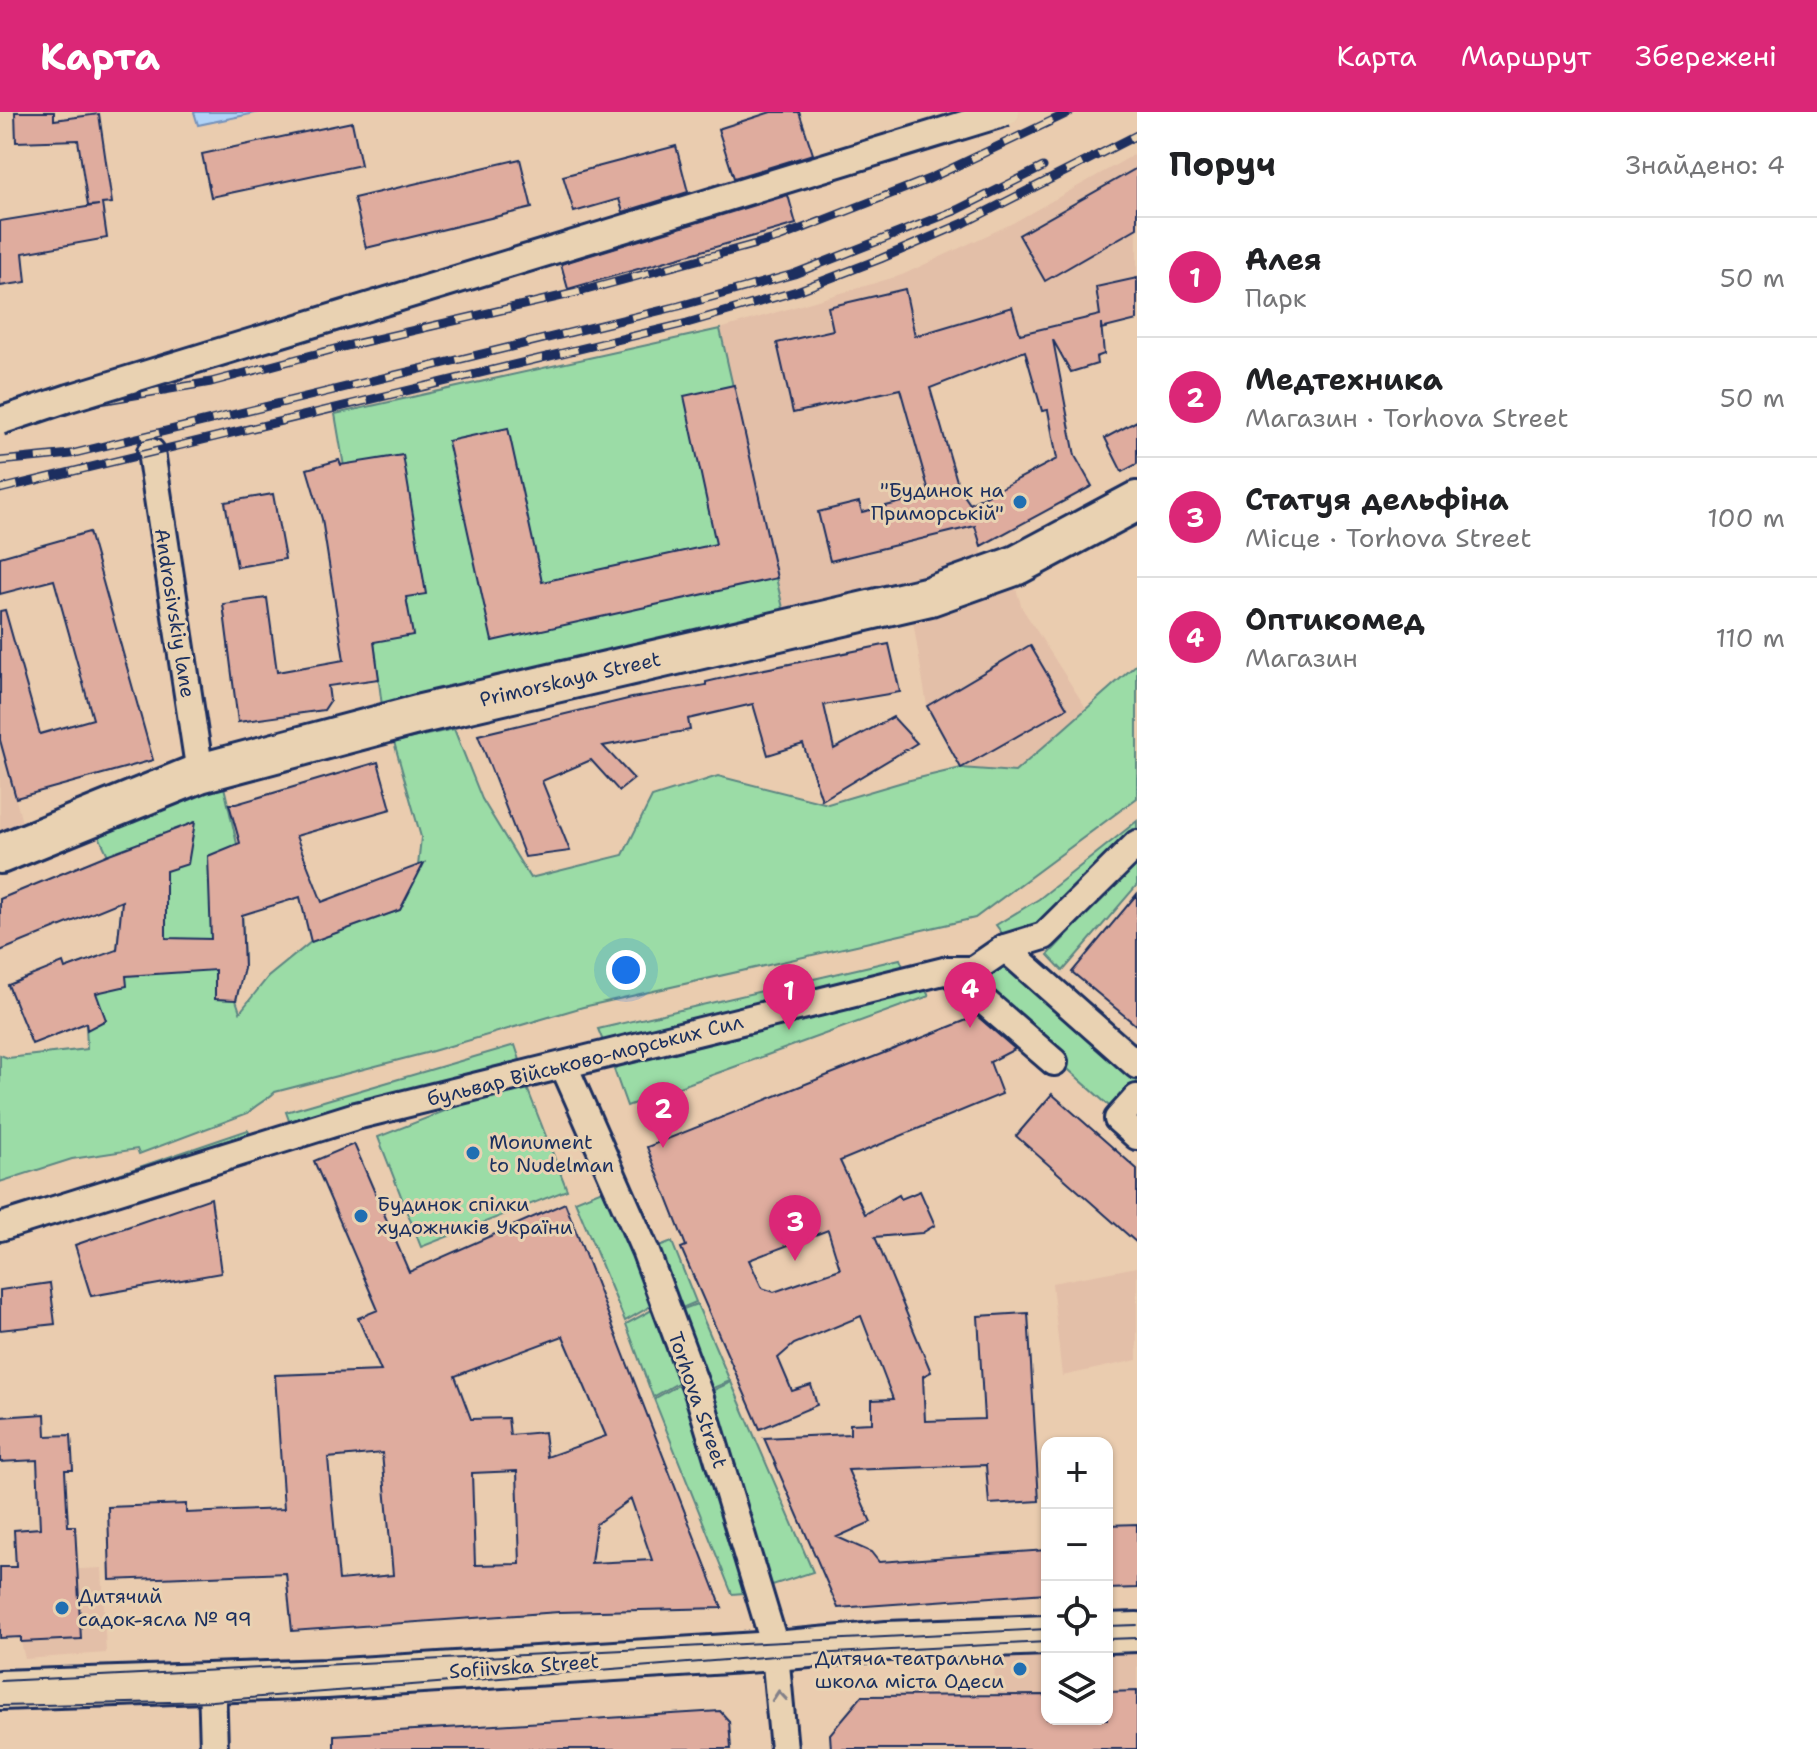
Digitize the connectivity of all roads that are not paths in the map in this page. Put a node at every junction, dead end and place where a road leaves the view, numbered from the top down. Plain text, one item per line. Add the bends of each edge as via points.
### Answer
1 (1006, 112) edge
2 (0, 421) edge
3 (151, 452) dead end
4 (1137, 501) edge
5 (200, 773) junction
6 (1137, 844) edge
7 (0, 854) edge
8 (1005, 948) junction
9 (948, 970) junction
10 (1054, 1062) dead end
11 (1137, 1065) edge
12 (564, 1066) junction
13 (1137, 1098) edge
14 (1137, 1136) edge
15 (0, 1227) edge
16 (1137, 1632) edge
17 (1113, 1633) edge
18 (1041, 1635) edge
19 (774, 1647) junction
20 (212, 1682) junction
21 (0, 1690) edge
22 (214, 1749) edge
23 (784, 1749) edge

1 - 2 street, bridge
3 - 5 street, Androsivskiy lane
4 - 5 main road, Primorskaya Street via 1017,565 930,596 421,714
5 - 7 main road, Primorskaya Street
6 - 8 street, бульвар Військово-морських Сил via 1044,936
8 - 9 street, бульвар Військово-морських Сил via 973,970
8 - 11 street
9 - 10 street
9 - 12 street, бульвар Військово-морських Сил
12 - 15 street, бульвар Військово-морських Сил via 356,1116
12 - 19 street, Torhova Street via 645,1250 699,1395
13 - 14 street via 1118,1119
16 - 17 main road
18 - 19 main road, Sofiivska Street
19 - 20 main road, Sofiivska Street via 326,1679
23 -> 19 street, Torhova Street
20 - 21 main road, Sofiivska Street
20 - 22 street

